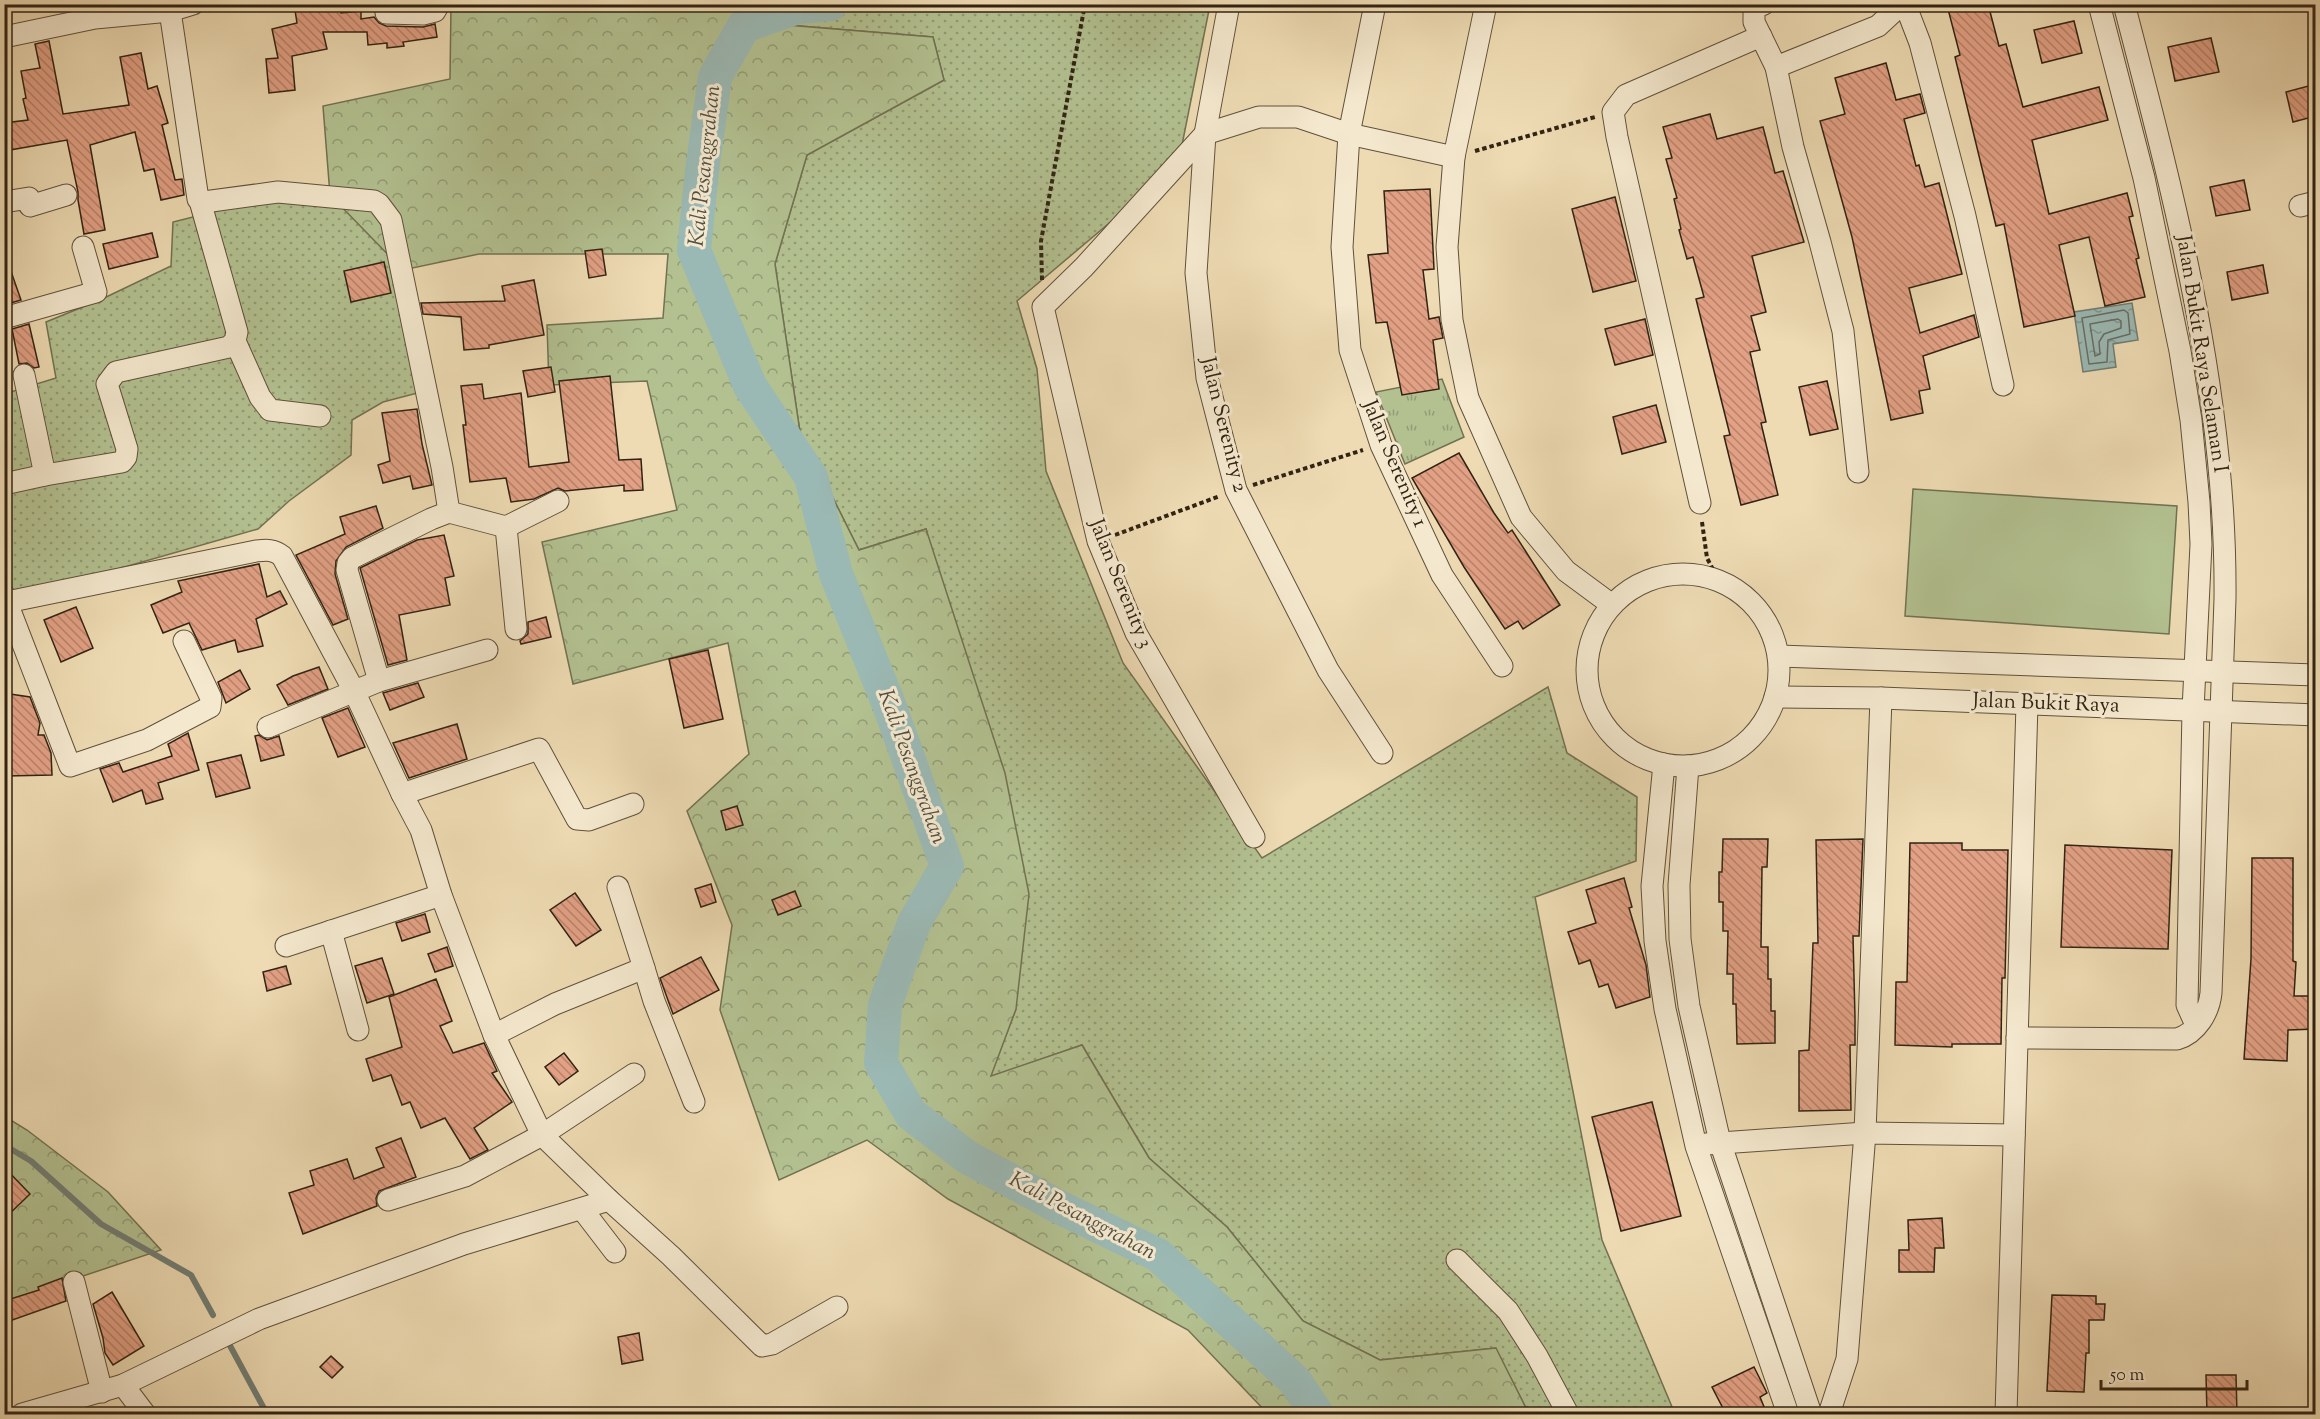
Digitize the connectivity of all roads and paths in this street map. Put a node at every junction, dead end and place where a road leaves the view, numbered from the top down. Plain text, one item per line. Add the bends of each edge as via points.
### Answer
1 (193, 4) edge
2 (439, 4) edge
3 (1085, 4) edge
4 (1229, 4) edge
5 (1375, 4) edge
6 (1486, 4) edge
7 (1895, 4) edge
8 (1905, 4) edge
9 (2124, 4) edge
10 (2101, 5) edge
11 (1757, 6) edge
12 (93, 11) edge
13 (170, 11) junction
14 (386, 13) dead end
15 (1761, 36) junction
16 (4, 37) edge
17 (1776, 67) junction
18 (1613, 112) junction
19 (1205, 134) junction
20 (1349, 134) junction
21 (1454, 157) junction
22 (66, 195) dead end
23 (200, 201) junction
24 (4, 202) edge
25 (2183, 236) junction
26 (2158, 242) junction
27 (83, 247) dead end
28 (1043, 307) junction
29 (4, 318) edge
30 (235, 341) junction
31 (24, 375) dead end
32 (2003, 385) dead end
33 (320, 416) dead end
34 (1858, 472) dead end
35 (45, 475) junction
36 (4, 484) edge
37 (558, 501) dead end
38 (1700, 503) joint
39 (449, 512) junction
40 (506, 527) junction
41 (1719, 581) junction
42 (6, 599) edge
43 (1612, 605) junction
44 (516, 629) dead end
45 (184, 641) dead end
46 (487, 650) dead end
47 (1779, 656) junction
48 (1502, 666) dead end
49 (2195, 671) junction
50 (2223, 673) junction
51 (2316, 675) edge
52 (379, 681) junction
53 (354, 691) junction
54 (1775, 697) junction
55 (1881, 698) junction
56 (2026, 704) junction
57 (2193, 710) junction
58 (2221, 711) junction
59 (2316, 715) edge
60 (268, 727) dead end
61 (1382, 753) dead end
62 (1664, 764) junction
63 (1688, 766) junction
64 (402, 794) junction
65 (633, 804) dead end
66 (1254, 837) dead end
67 (618, 887) dead end
68 (441, 895) junction
69 (331, 931) junction
70 (286, 946) dead end
71 (644, 968) junction
72 (2196, 1025) junction
73 (358, 1030) dead end
74 (494, 1035) junction
75 (2017, 1038) junction
76 (634, 1074) dead end
77 (694, 1102) dead end
78 (1865, 1133) junction
79 (542, 1135) junction
80 (2014, 1135) junction
81 (1720, 1142) junction
82 (1696, 1146) junction
83 (388, 1200) dead end
84 (609, 1200) junction
85 (582, 1209) junction
86 (615, 1252) dead end
87 (1457, 1260) dead end
88 (74, 1282) dead end
89 (837, 1307) dead end
90 (123, 1384) junction
91 (102, 1392) junction
92 (22, 1414) edge
93 (145, 1414) edge
94 (1568, 1414) edge
95 (1788, 1414) edge
96 (1811, 1414) edge
97 (1829, 1414) edge
98 (2006, 1414) edge

1 - 13 street
2 - 14 street via 435,11 423,14
3 - 28 path via 1041,241
4 - 19 street, Jalan Serenity 2
5 - 20 street, Jalan Serenity 1
6 - 21 street
7 - 17 street via 1892,13 1878,26
8 - 32 street via 1920,44 1965,216
9 - 25 street, Jalan Bukit Raya Selaman I
10 - 26 street, Jalan Bukit Raya Selaman I
11 - 15 street via 1754,22
12 - 13 street
12 - 16 street
13 - 23 street via 196,196
15 - 17 street
15 - 18 street via 1626,95
17 - 34 street via 1793,147 1843,331
18 - 21 path
18 - 38 street
19 - 20 street via 1259,117 1298,117
19 - 28 street
19 - 61 street, Jalan Serenity 2 via 1196,273 1207,378 1236,490 1328,670
20 - 21 street
20 - 48 street, Jalan Serenity 1 via 1342,247 1350,350 1381,445 1442,575
21 - 43 street via 1447,247 1452,320 1468,398 1521,517 1566,571
22 - 24 street via 30,206 29,198
23 - 30 street via 237,332
23 - 39 street via 278,192 374,201 388,214
25 - 26 street
25 - 50 street, Jalan Bukit Raya Selaman I via 2215,418 2221,476 2226,544
26 - 49 street, Jalan Bukit Raya Selaman I via 2180,351 2199,501
27 - 29 street via 96,292
28 - 66 street, Jalan Serenity 3 via 1102,551 1136,633
30 - 33 street via 260,397 270,410
30 - 35 street via 229,347 116,372 107,384 126,457 122,462
31 - 35 street
35 - 36 street
37 - 40 street
38 - 41 path via 1707,558
39 - 40 street
39 - 52 street via 348,563
40 - 44 street
41 - 43 street via 1691,574 1662,576 1634,587
41 - 47 street via 1748,598 1768,624
42 - 45 street via 70,766 147,740 210,707 211,698
42 - 53 street via 272,550 282,556
43 - 62 street via 1597,626 1588,649 1586,674 1593,705 1610,732 1634,753
46 - 52 street
47 - 49 street, Jalan Bukit Raya
47 - 54 street
49 - 50 street, Jalan Bukit Raya
49 - 57 street, Jalan Bukit Raya Selaman I
50 - 51 street, Jalan Bukit Raya
50 - 58 street, Jalan Bukit Raya Selaman I
52 - 53 street
53 - 60 street
53 - 64 street
54 - 55 street, Jalan Bukit Raya
54 - 63 street via 1763,724 1743,745 1717,760
55 - 56 street, Jalan Bukit Raya
55 - 78 street
56 - 57 street, Jalan Bukit Raya
56 - 75 street
57 - 58 street, Jalan Bukit Raya
57 - 72 street, Jalan Bukit Raya Selaman I via 2187,1005
58 - 59 street, Jalan Bukit Raya
58 - 72 street, Jalan Bukit Raya Selaman I via 2211,993 2206,1013
62 - 63 street
62 - 82 street via 1652,886 1655,942 1665,1009
63 - 81 street via 1679,885 1680,939 1689,1006
64 - 65 street via 539,749 577,819 589,820
64 - 68 street via 421,830
67 - 71 street
68 - 69 street
68 - 74 street
69 - 70 street
69 - 73 street
71 - 74 street via 555,1004
71 - 77 street
72 - 75 street via 2186,1037 2165,1041
74 - 79 street
75 - 80 street
76 - 79 street
78 - 80 street
78 - 81 street
78 - 97 street via 1847,1359
79 - 83 street via 465,1176
79 - 84 street
80 - 98 street
81 - 82 street
81 - 96 street
82 - 95 street
84 - 85 street
84 - 89 street via 762,1346
85 - 86 street
85 - 90 street via 464,1244 259,1319
87 - 94 street via 1508,1311
88 - 91 street
90 - 91 street
90 - 93 street
91 - 92 street

